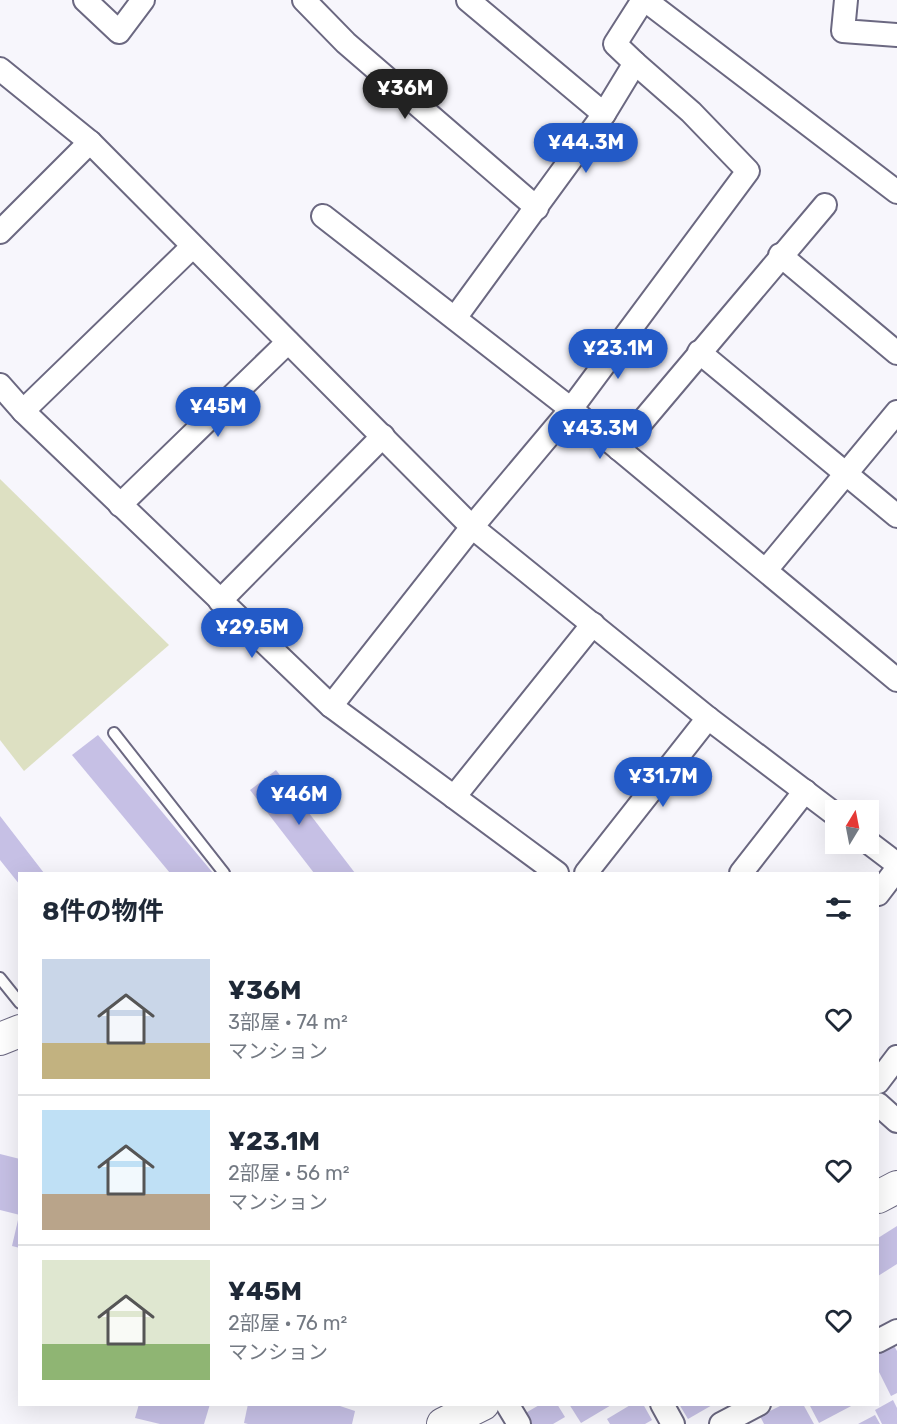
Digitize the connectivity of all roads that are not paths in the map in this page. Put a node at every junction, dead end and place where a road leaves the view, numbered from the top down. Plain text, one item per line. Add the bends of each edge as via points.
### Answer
1 (85, 0) edge
2 (143, 0) edge
3 (304, 0) edge
4 (468, 0) edge
5 (846, 0) edge
6 (641, 1) edge
7 (897, 35) edge
8 (634, 63) junction
9 (0, 69) edge
10 (604, 114) junction
11 (90, 142) junction
12 (897, 192) edge
13 (825, 204) dead end
14 (537, 208) junction
15 (323, 216) dead end
16 (0, 232) edge
17 (192, 247) junction
18 (780, 255) junction
19 (455, 318) junction
20 (288, 342) junction
21 (699, 352) junction
22 (897, 353) edge
23 (0, 386) edge
24 (571, 409) junction
25 (23, 411) junction
26 (897, 412) edge
27 (383, 436) junction
28 (619, 449) junction
29 (846, 474) junction
30 (120, 506) junction
31 (897, 516) edge
32 (472, 527) junction
33 (766, 570) junction
34 (220, 601) junction
35 (593, 624) junction
36 (893, 669) edge
37 (331, 706) junction
38 (708, 717) junction
39 (114, 733) dead end
40 (805, 790) junction
41 (454, 797) junction
42 (825, 806) edge
43 (879, 850) edge
44 (897, 864) edge
45 (897, 869) edge
46 (223, 872) edge
47 (555, 872) edge
48 (587, 872) edge
49 (742, 872) edge
50 (879, 893) edge
51 (0, 978) edge
52 (18, 1000) edge
53 (18, 1032) edge
54 (0, 1039) edge
55 (897, 1057) edge
56 (879, 1081) edge
57 (879, 1105) edge
58 (897, 1121) edge
59 (897, 1187) edge
60 (879, 1196) edge
61 (897, 1331) edge
62 (879, 1340) edge
63 (479, 1406) edge
64 (508, 1406) edge
65 (663, 1406) edge
66 (755, 1406) edge
67 (443, 1424) edge
68 (519, 1424) edge
69 (673, 1424) edge
70 (722, 1424) edge

1 - 2 street via 119,32
3 - 14 street via 346,43
4 - 10 street
5 - 7 street via 843,31
6 - 8 street via 615,44
6 - 12 street
8 - 10 street
8 - 24 street via 691,112 748,171
9 - 11 street
10 - 14 street
11 - 16 street
11 - 17 street
13 - 18 street
14 - 19 street
15 - 19 street
17 - 20 street
17 - 25 street
18 - 21 street
18 - 22 street
19 - 24 street
20 - 27 street
20 - 30 street
21 - 28 street
21 - 29 street
23 - 25 street
24 - 28 street
24 - 32 street
25 - 30 street
26 - 29 street
27 - 32 street
27 - 34 street
28 - 33 street
29 - 31 street
29 - 33 street
30 - 34 street
32 - 35 street
32 - 37 street
33 - 36 street
34 - 37 street
35 - 38 street
35 - 41 street
37 - 41 street
38 - 40 street
38 - 48 street
39 - 46 lane
40 - 42 street
40 - 49 street
41 - 47 street
43 - 44 street
45 - 50 street
51 - 52 lane
53 - 54 street
55 - 56 street
57 - 58 street
59 - 60 street
61 - 62 street
63 - 67 street
64 - 68 street
65 - 69 street
66 - 70 street

